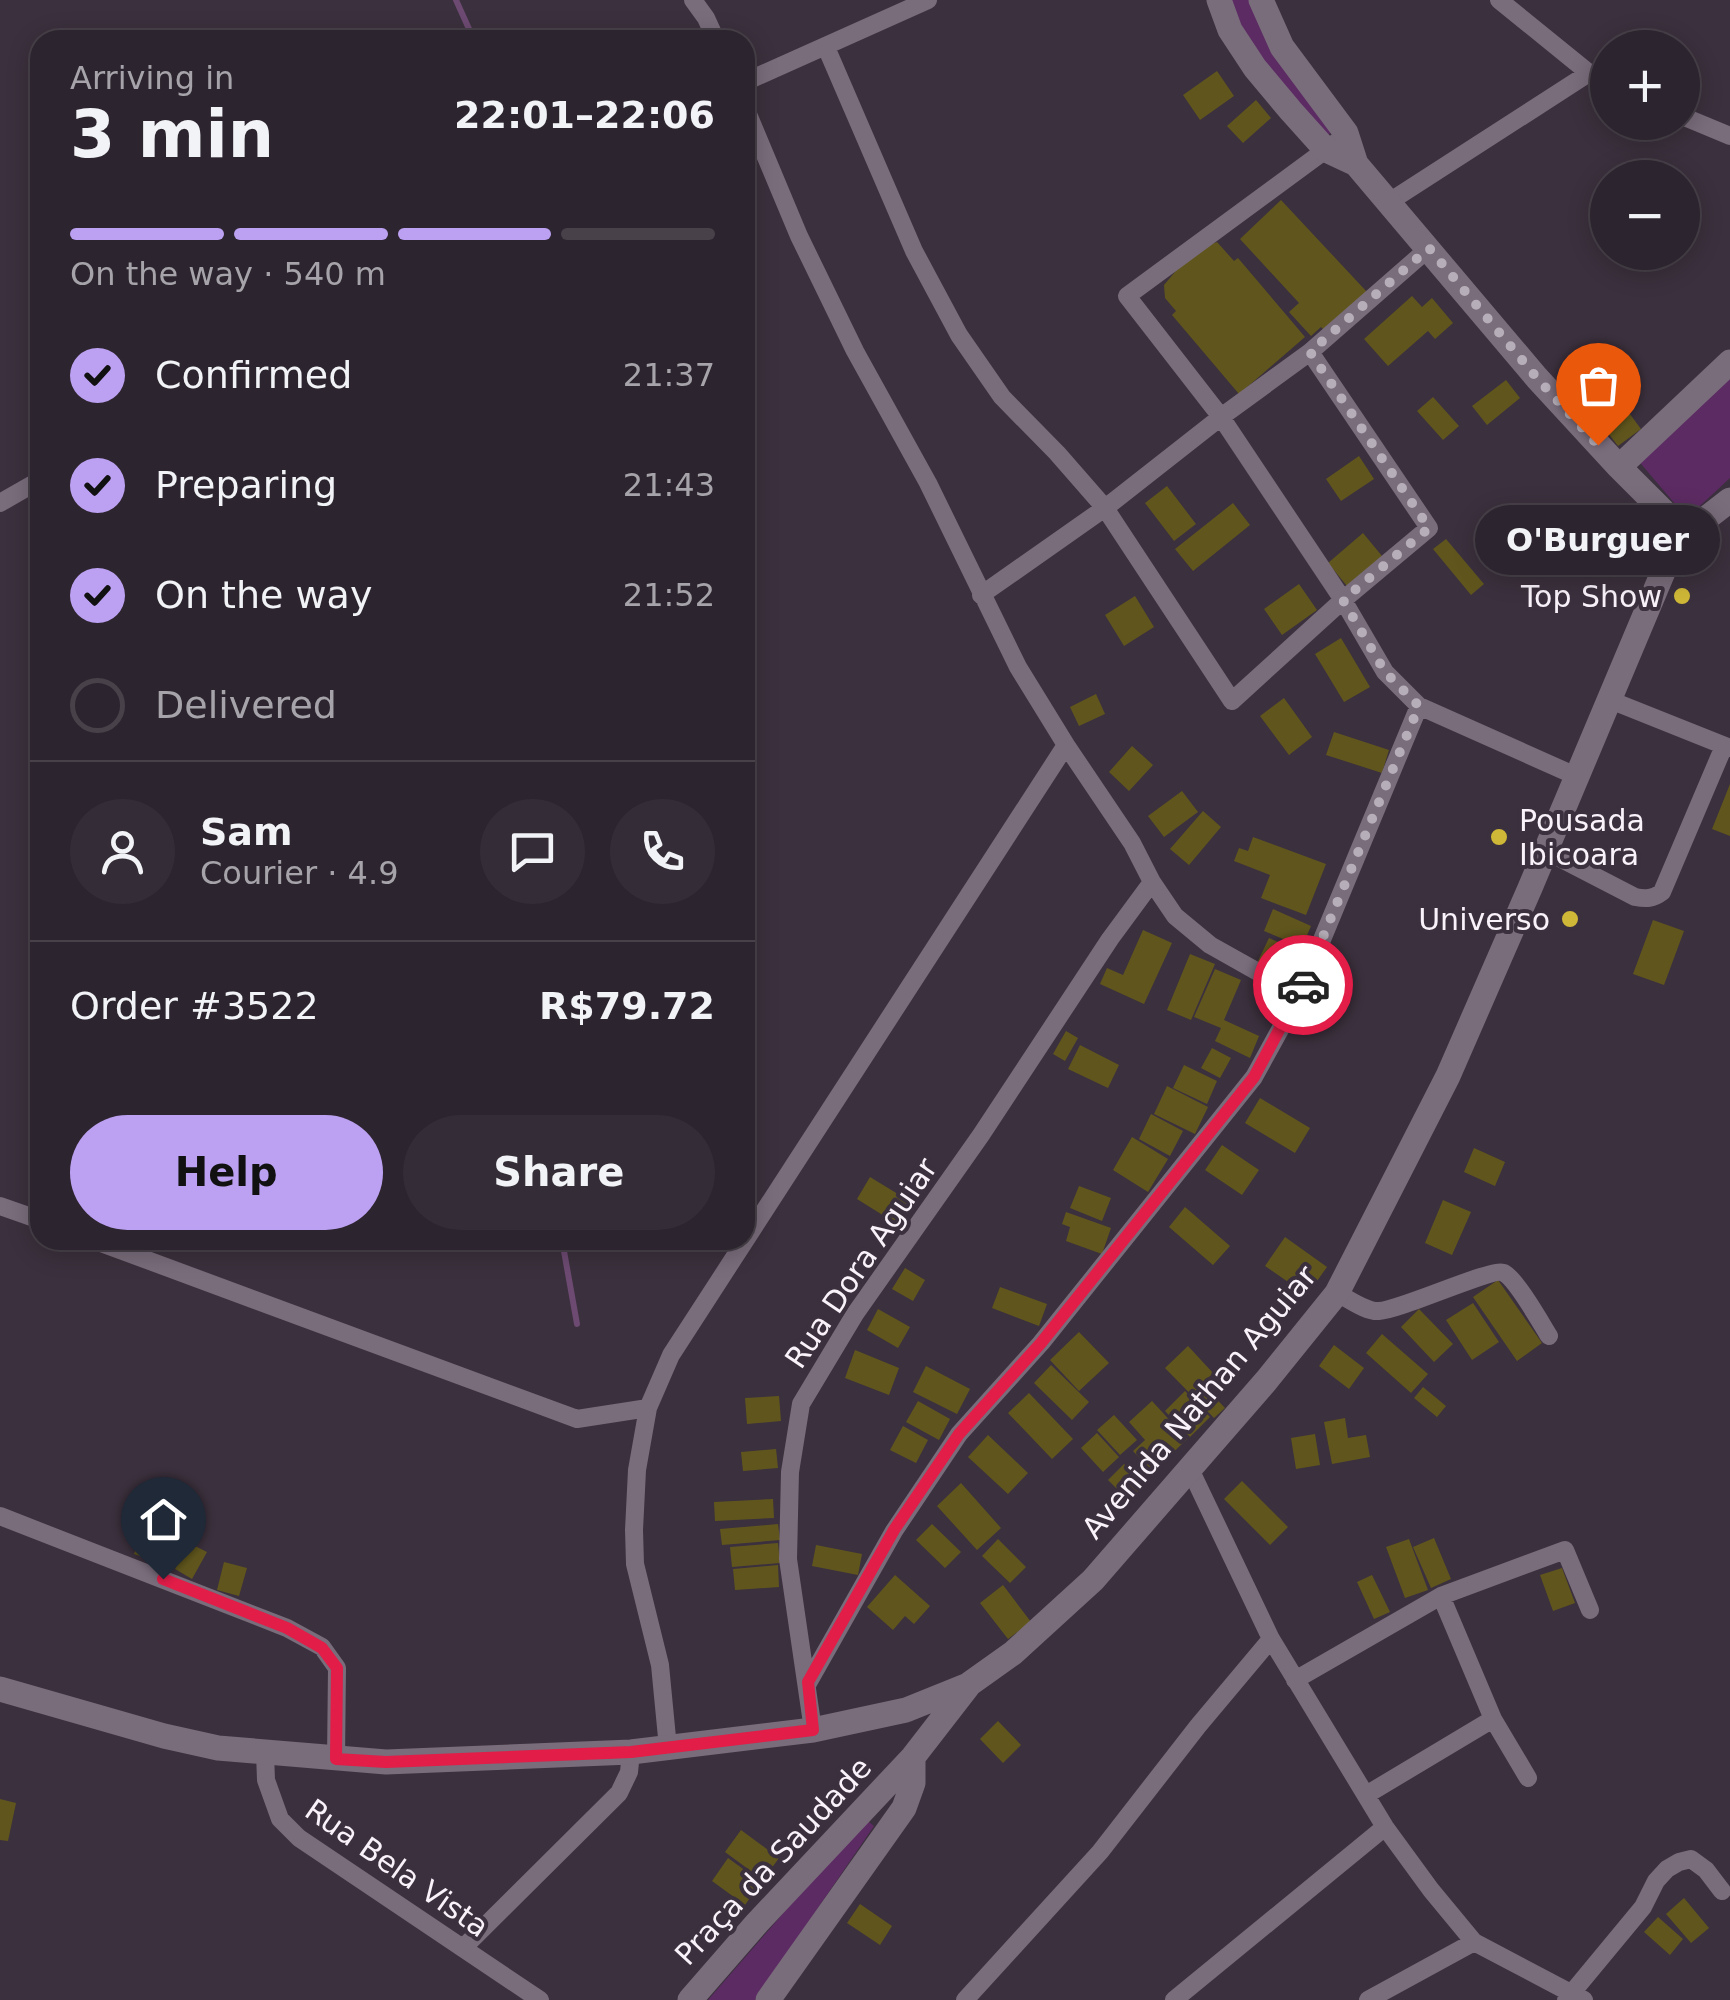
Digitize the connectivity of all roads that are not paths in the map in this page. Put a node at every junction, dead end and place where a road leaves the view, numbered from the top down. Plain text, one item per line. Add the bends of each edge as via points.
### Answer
1 (693, 0) edge
2 (928, 0) edge
3 (1219, 0) edge
4 (1261, 0) edge
5 (1499, 0) edge
6 (711, 30) edge
7 (826, 47) junction
8 (1590, 73) joint
9 (755, 78) edge
10 (1700, 124) edge
11 (755, 131) edge
12 (1346, 133) junction
13 (1730, 136) edge
14 (1326, 150) junction
15 (1356, 164) junction
16 (1390, 202) junction
17 (1429, 248) junction
18 (1310, 352) junction
19 (1730, 362) edge
20 (1221, 416) junction
21 (1619, 467) junction
22 (30, 486) edge
23 (0, 503) edge
24 (1106, 508) junction
25 (1726, 510) edge
26 (1686, 534) junction
27 (982, 595) junction
28 (1343, 600) junction
29 (1610, 700) junction
30 (1419, 706) junction
31 (1066, 746) junction
32 (1727, 747) edge
33 (1576, 776) junction
34 (1546, 851) junction
35 (1152, 882) junction
36 (1298, 995) junction
37 (0, 1206) edge
38 (30, 1216) edge
39 (755, 1225) edge
40 (120, 1250) edge
41 (739, 1250) edge
42 (1337, 1293) junction
43 (1550, 1336) dead end
44 (648, 1408) junction
45 (1190, 1469) junction
46 (0, 1516) edge
47 (1442, 1596) junction
48 (1590, 1610) dead end
49 (1271, 1639) junction
50 (1294, 1680) junction
51 (808, 1682) junction
52 (968, 1685) junction
53 (0, 1689) edge
54 (1493, 1719) junction
55 (813, 1730) junction
56 (668, 1748) junction
57 (631, 1752) junction
58 (265, 1753) junction
59 (913, 1757) junction
60 (336, 1759) junction
61 (1528, 1778) dead end
62 (1366, 1795) junction
63 (1385, 1827) junction
64 (1722, 1891) dead end
65 (1474, 1942) junction
66 (464, 1947) junction
67 (1573, 1998) edge
68 (540, 2000) edge
69 (690, 2000) edge
70 (768, 2000) edge
71 (965, 2000) edge
72 (1174, 2000) edge
73 (1368, 2000) edge

1 - 6 street
2 - 7 street
3 - 14 main road via 1255,68
4 - 12 main road via 1282,47
5 - 8 street
7 - 9 street
7 - 24 street via 914,251 959,335 1002,397
8 - 16 street
10 - 13 street
11 - 27 street via 807,253
12 - 14 street
12 - 15 main road
14 - 15 main road
14 - 20 street via 1128,296
15 - 16 main road
16 - 17 main road
17 - 18 street
17 - 21 main road
18 - 20 street
18 - 28 street via 1429,528
19 - 21 main road
20 - 24 street
20 - 28 street
21 - 26 main road
22 - 23 street
24 - 27 street
24 - 28 street via 1232,701
25 - 26 main road
26 - 29 main road, Avenida Nathan Aguiar
27 - 31 street
28 - 30 street via 1385,672
29 - 32 street
29 - 33 main road, Avenida Nathan Aguiar
30 - 33 street
30 - 36 street
31 - 35 street
31 - 39 street
32 - 34 street via 1657,896 1635,897
33 - 34 main road, Avenida Nathan Aguiar
34 - 42 main road, Avenida Nathan Aguiar via 1448,1076
35 - 36 street via 1175,916 1210,945
35 - 51 street, Rua Dora Aguiar via 855,1314 801,1404 790,1472 788,1559
36 - 51 street via 1254,1077 1041,1343 959,1434 894,1530
37 - 38 street
40 - 44 street via 576,1419
41 - 44 street via 671,1355
42 - 43 street via 1384,1311 1502,1271
42 - 45 main road, Avenida Nathan Aguiar
44 - 56 street via 637,1470 635,1564 660,1664
45 - 49 street
45 - 52 main road, Avenida Nathan Aguiar via 1093,1580
46 - 60 street via 287,1628 322,1648 337,1668
47 - 48 street via 1565,1550
47 - 50 street
47 - 54 street
49 - 50 street
49 - 71 street via 1100,1852
50 - 62 street
51 - 55 street, Rua Dora Aguiar
52 - 55 main road, Avenida Nathan Aguiar via 906,1710
52 - 59 main road
53 - 58 main road, Avenida Nathan Aguiar via 164,1736
54 - 61 street
54 - 62 street
55 - 56 main road, Avenida Nathan Aguiar
56 - 57 main road, Avenida Nathan Aguiar
57 - 60 main road, Avenida Nathan Aguiar
57 - 66 street via 619,1792
58 - 60 main road, Avenida Nathan Aguiar
58 - 66 street, Rua Bela Vista via 266,1780 280,1819 298,1838
59 - 69 main road, Praça da Saudade
59 - 70 main road, Praça da Saudade via 904,1808
62 - 63 street
63 - 65 street
63 - 72 street
64 - 67 street via 1692,1860 1666,1868
65 - 67 street
65 - 73 street
66 - 68 street, Rua Bela Vista

